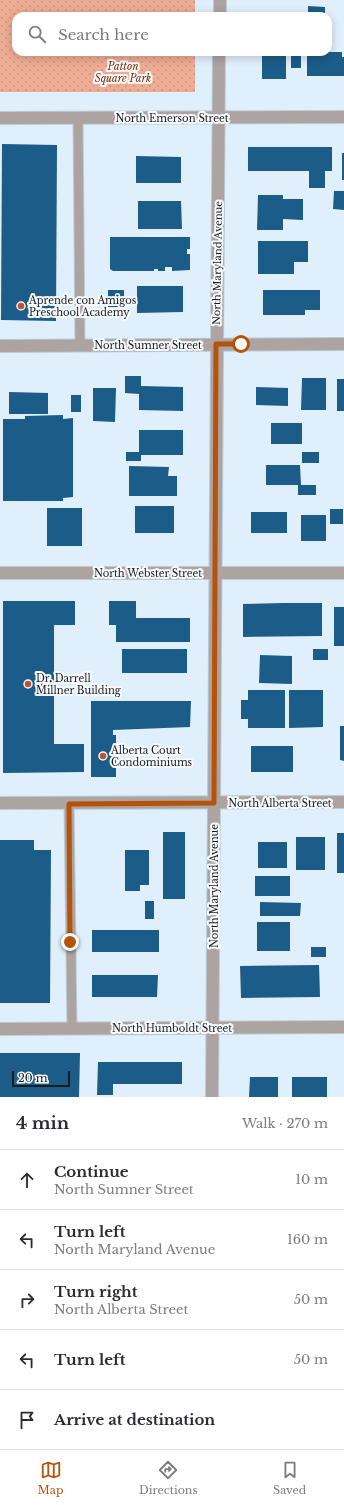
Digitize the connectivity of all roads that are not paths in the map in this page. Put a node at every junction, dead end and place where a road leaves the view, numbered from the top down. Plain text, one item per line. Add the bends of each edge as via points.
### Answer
1 (220, 0) edge
2 (220, 12) edge
3 (220, 56) edge
4 (344, 117) edge
5 (0, 118) edge
6 (78, 118) junction
7 (219, 118) junction
8 (216, 344) junction
9 (344, 344) edge
10 (80, 345) junction
11 (0, 346) edge
12 (215, 572) junction
13 (344, 572) edge
14 (0, 573) edge
15 (344, 802) edge
16 (0, 803) edge
17 (214, 803) junction
18 (69, 804) junction
19 (344, 1027) edge
20 (72, 1028) junction
21 (213, 1028) junction
22 (0, 1029) edge
23 (212, 1097) edge

1 - 2 street
3 - 7 street, North Maryland Avenue
4 - 7 street, North Emerson Street
5 - 6 street, North Emerson Street
6 - 7 street, North Emerson Street
6 - 10 lane
7 - 8 street, North Maryland Avenue
8 - 9 street, North Sumner Street
8 - 10 street, North Sumner Street
8 - 12 street, North Maryland Avenue
10 - 11 street, North Sumner Street
12 - 13 street, North Webster Street
12 - 14 street, North Webster Street
12 - 17 street, North Maryland Avenue
15 - 17 street, North Alberta Street
16 - 18 street, North Alberta Street
17 - 18 street, North Alberta Street
17 - 21 street, North Maryland Avenue
18 - 20 lane
19 - 21 street, North Humboldt Street
20 - 21 street, North Humboldt Street
20 - 22 street, North Humboldt Street
21 - 23 street, North Maryland Avenue

